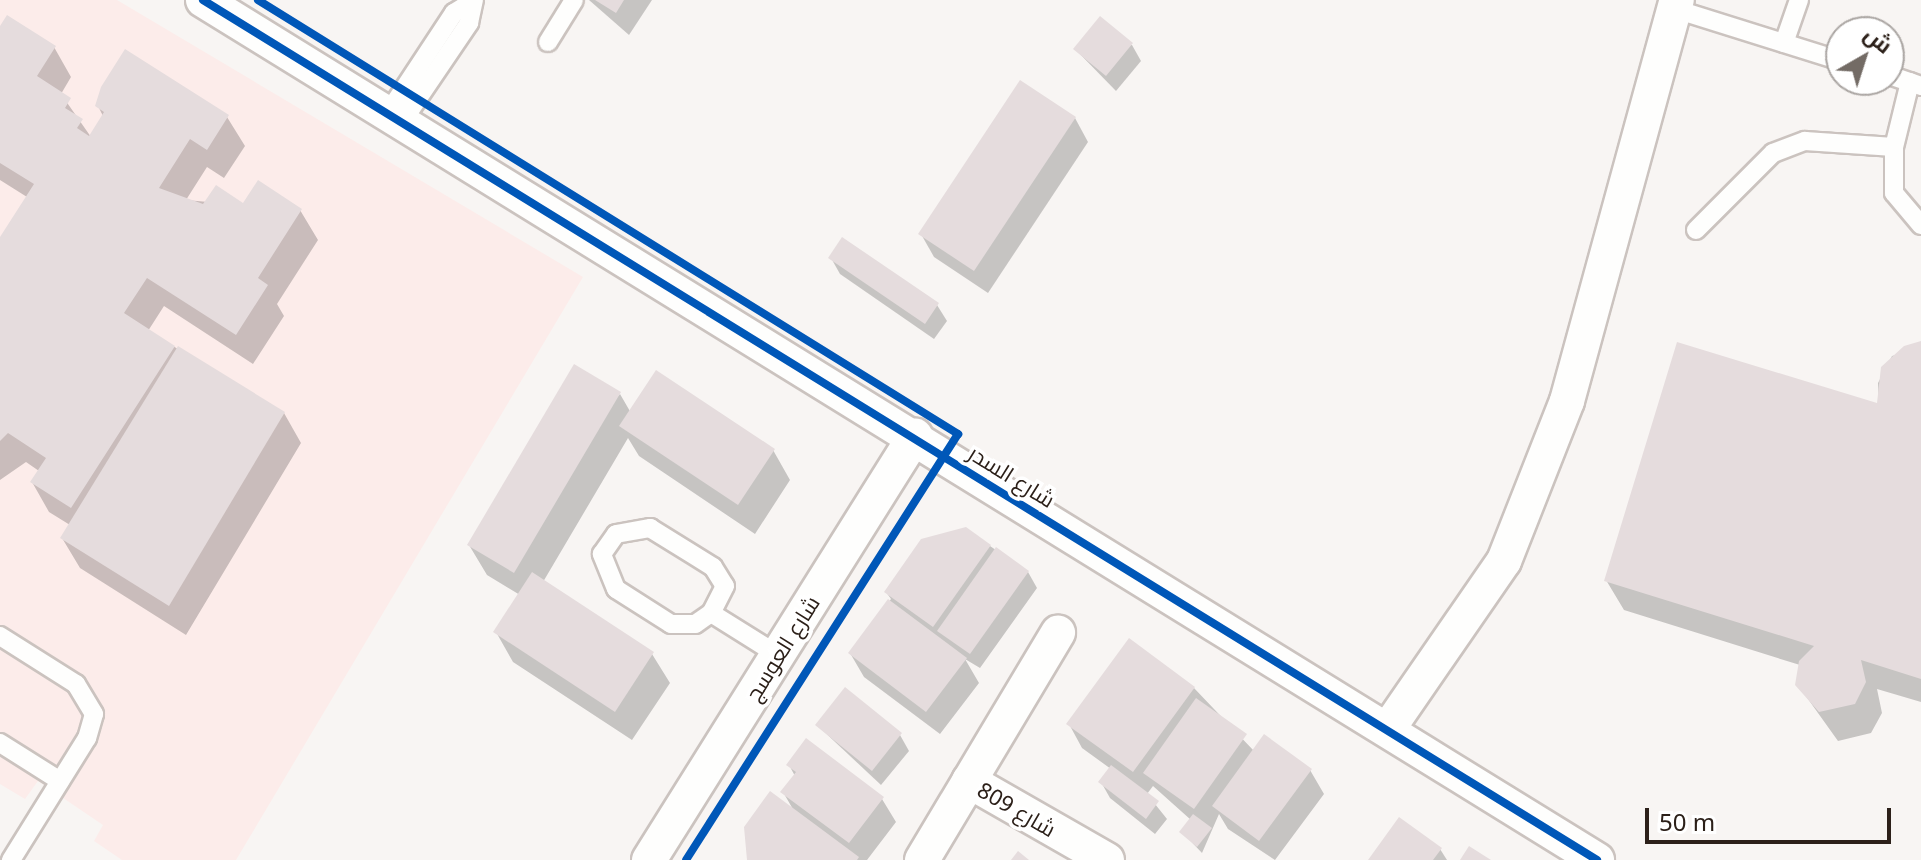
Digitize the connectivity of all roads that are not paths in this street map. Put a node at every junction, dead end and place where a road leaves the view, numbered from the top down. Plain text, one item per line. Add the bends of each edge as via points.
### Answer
1 (203, 0) edge
2 (574, 0) edge
3 (1799, 0) edge
4 (474, 1) edge
5 (1676, 4) edge
6 (548, 42) dead end
7 (1784, 43) junction
8 (1825, 56) edge
9 (1915, 84) edge
10 (395, 118) junction
11 (1894, 147) junction
12 (1921, 225) edge
13 (1696, 230) dead end
14 (915, 436) junction
15 (711, 613) junction
16 (1058, 633) dead end
17 (0, 636) edge
18 (778, 655) junction
19 (1388, 729) junction
20 (0, 743) edge
21 (60, 781) junction
22 (969, 781) junction
23 (11, 860) edge
24 (649, 860) edge
25 (922, 860) edge
26 (1107, 860) edge
27 (1597, 860) edge

1 - 10 street, شارع السدر
2 - 6 lane
3 - 7 lane
4 - 10 lane via 469,23
5 - 7 lane
5 - 19 street via 1567,401 1509,548
7 - 8 lane
9 - 11 lane
10 - 14 street, شارع السدر
11 - 12 lane via 1894,193
11 - 13 lane via 1805,141 1773,153
14 - 18 street, شارع العوسج
14 - 19 street, شارع السدر
15 - 15 lane via 725,586 721,576 650,528 616,534 602,554 616,589 671,624 695,624
15 - 18 lane
16 - 22 street
17 - 21 lane via 76,684 92,703 93,726
18 - 24 street, شارع العوسج
19 - 27 street, شارع السدر
20 - 21 lane
21 - 23 lane
22 - 25 street
22 - 26 street, شارع 809

